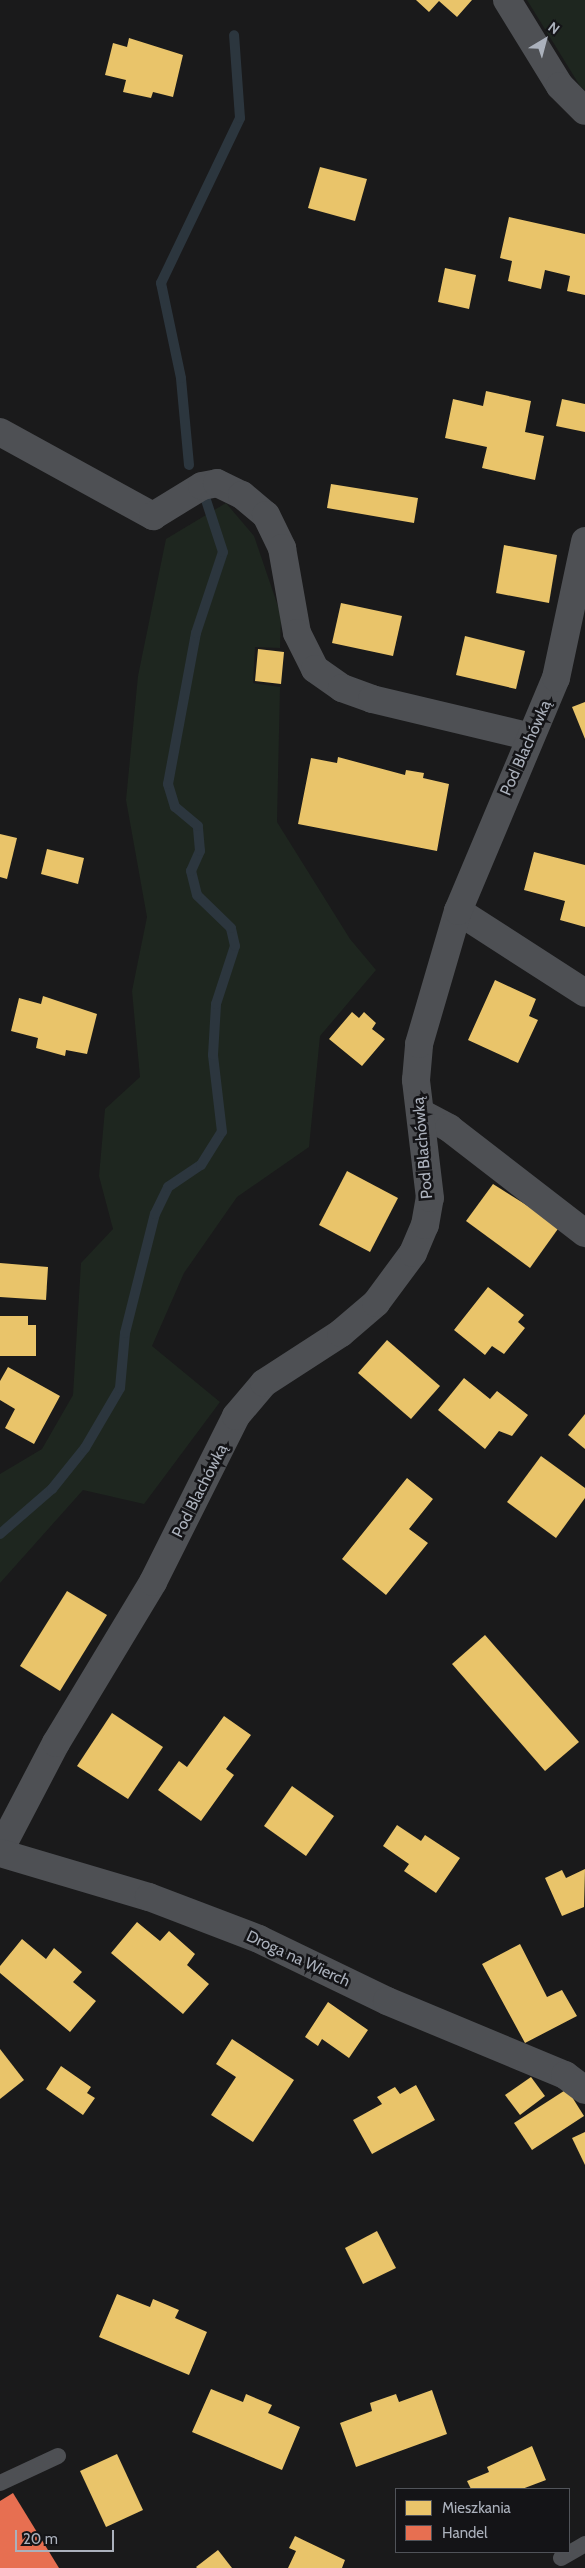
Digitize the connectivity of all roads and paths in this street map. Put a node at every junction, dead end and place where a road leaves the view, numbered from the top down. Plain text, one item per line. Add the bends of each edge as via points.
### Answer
1 (507, 0) edge
2 (585, 111) edge
3 (0, 432) edge
4 (585, 541) edge
5 (531, 737) junction
6 (458, 911) junction
7 (585, 993) edge
8 (422, 1114) junction
9 (585, 1233) edge
10 (0, 1852) edge
11 (585, 2090) edge
12 (58, 2456) dead end
13 (0, 2483) edge
14 (585, 2544) edge
15 (570, 2553) edge
16 (570, 2553) edge
17 (561, 2558) dead end

1 - 2 street via 560,86
3 - 5 street via 153,516 202,486 217,484 242,495 266,515 282,548 297,633 315,669 342,688 372,699
4 - 5 street, Pod Blachówką via 561,663
5 - 6 street, Pod Blachówką
6 - 7 street
6 - 8 street, Pod Blachówką via 419,1044 416,1080
8 - 9 street via 449,1128
8 - 10 street, Pod Blachówką via 430,1198 425,1225 413,1253 376,1303 341,1333 264,1383 236,1416 153,1582 56,1743
10 - 11 street, Droga na Wierch via 149,1897 258,1940 387,2001 564,2076
12 - 13 lane
14 - 16 lane
15 - 17 lane

